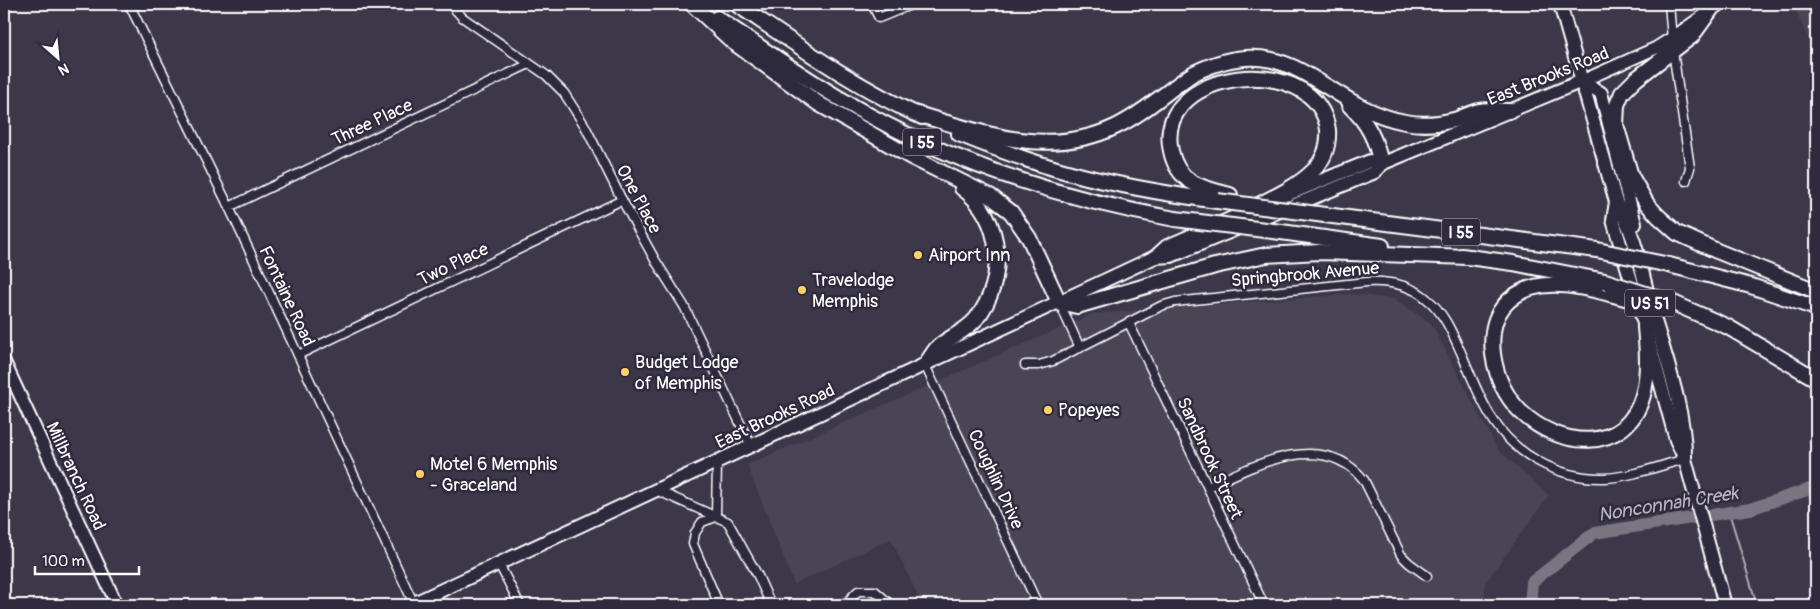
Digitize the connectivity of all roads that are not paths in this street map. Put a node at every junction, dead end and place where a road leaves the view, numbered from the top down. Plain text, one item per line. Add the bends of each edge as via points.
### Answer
1 (129, 4) edge
2 (694, 4) edge
3 (736, 4) edge
4 (872, 4) edge
5 (913, 4) edge
6 (1560, 4) edge
7 (1669, 4) edge
8 (452, 6) dead end
9 (1715, 7) edge
10 (1673, 45) junction
11 (529, 64) junction
12 (1582, 81) junction
13 (1325, 85) junction
14 (1509, 111) junction
15 (913, 113) junction
16 (1381, 164) junction
17 (941, 174) junction
18 (1623, 177) junction
19 (1686, 181) dead end
20 (622, 200) junction
21 (1616, 202) junction
22 (229, 207) junction
23 (1269, 208) junction
24 (1245, 212) junction
25 (1670, 228) junction
26 (1155, 257) junction
27 (1470, 257) junction
28 (1642, 275) junction
29 (1816, 290) edge
30 (1059, 302) junction
31 (1676, 304) junction
32 (1816, 308) edge
33 (1129, 323) junction
34 (1645, 327) junction
35 (1080, 348) junction
36 (298, 355) junction
37 (4, 361) edge
38 (925, 365) junction
39 (1025, 365) dead end
40 (1816, 379) edge
41 (751, 446) junction
42 (1685, 459) junction
43 (717, 462) junction
44 (1208, 488) junction
45 (656, 490) junction
46 (716, 517) junction
47 (499, 564) junction
48 (1427, 576) dead end
49 (412, 604) edge
50 (117, 605) edge
51 (520, 605) edge
52 (719, 605) edge
53 (771, 605) edge
54 (844, 605) edge
55 (891, 605) edge
56 (1038, 605) edge
57 (1264, 605) edge
58 (1726, 605) edge

1 - 22 street, Fontaine Road
2 - 17 highway via 733,42 787,82 862,131
2 - 27 highway, I 55, bridge via 844,101 955,157 1033,185 1079,199 1175,218
3 - 15 highway, I 55 via 836,70
4 - 5 street via 880,18
6 - 12 main road, US 51
7 - 10 street
8 - 11 street, One Place via 462,17
9 - 10 highway via 1692,36
10 - 12 main road, East Brooks Road
10 - 19 street via 1690,168
10 - 25 highway via 1626,88 1616,119 1634,182 1647,204
11 - 20 street, One Place via 564,93
11 - 22 street, Three Place
12 - 14 main road, East Brooks Road
12 - 18 main road via 1601,93
12 - 21 main road, US 51
13 - 14 highway via 1365,109 1404,122 1431,124 1480,110
13 - 15 highway via 1305,72 1271,60 1256,57 1224,61 1194,73 1116,127 1087,138 1054,143 1011,139
13 - 16 highway via 1364,120 1375,141
14 - 16 main road, East Brooks Road
15 - 23 highway, I 55, bridge via 991,147 1069,173 1153,192
16 - 24 main road, East Brooks Road via 1370,161
16 - 26 main road, East Brooks Road via 1375,172 1171,256
17 - 30 highway via 990,196 1011,212 1029,238
17 - 38 highway via 965,190 984,211 996,242 996,268 989,297 976,319 935,350
18 - 25 highway via 1644,211
18 - 28 main road via 1640,244
20 - 36 street, Two Place
20 - 41 street, One Place via 684,306
21 - 28 main road, US 51 via 1626,216
21 - 34 main road, US 51 via 1613,220
22 - 36 street, Fontaine Road
23 - 24 highway via 1249,198 1204,188 1183,176 1176,167 1170,146 1169,136 1180,108 1197,93 1240,77 1278,80 1298,88 1320,108 1328,125 1324,156 1312,172 1302,180
23 - 32 highway, I 55, bridge via 1597,250 1751,286
24 - 26 main road, East Brooks Road via 1167,246
25 - 29 highway via 1696,242
26 - 30 main road, East Brooks Road
27 - 30 highway via 1319,252 1266,255 1215,266 1077,306
27 - 31 highway, I 55, bridge via 1605,281
28 - 42 main road, US 51 via 1678,406
30 - 35 street
30 - 38 main road, East Brooks Road
31 - 34 highway, bridge via 1625,298 1560,284 1543,286 1518,294 1503,307 1492,335 1494,362 1504,388 1519,410 1541,427 1566,437 1601,440 1629,423 1644,394 1647,373
31 - 40 highway, I 55 via 1753,341
33 - 35 street, Springbrook Avenue
33 - 42 street, Springbrook Avenue via 1161,306 1186,300 1367,282 1393,283 1416,292 1433,304 1451,332 1490,416 1507,438 1530,457 1567,474 1595,478 1626,475
33 - 44 street, Sandbrook Street
34 - 42 main road, US 51 via 1676,440
35 - 39 street, Springbrook Avenue via 1046,363
36 - 49 street, Fontaine Road
37 - 50 main road, Millbranch Road
38 - 41 main road, East Brooks Road
38 - 56 street, Coughlin Drive
41 - 43 main road, East Brooks Road
42 - 58 main road, US 51
43 - 45 main road, East Brooks Road
43 - 46 street
44 - 48 street via 1252,466 1285,456 1319,454 1336,458 1350,465 1364,480 1402,555
44 - 57 street, Sandbrook Street
45 - 46 street
45 - 47 main road, East Brooks Road
46 - 52 street via 702,522 693,544
46 - 53 street via 728,522
47 - 49 main road, East Brooks Road
47 - 51 street
54 - 55 street via 858,590 875,591

